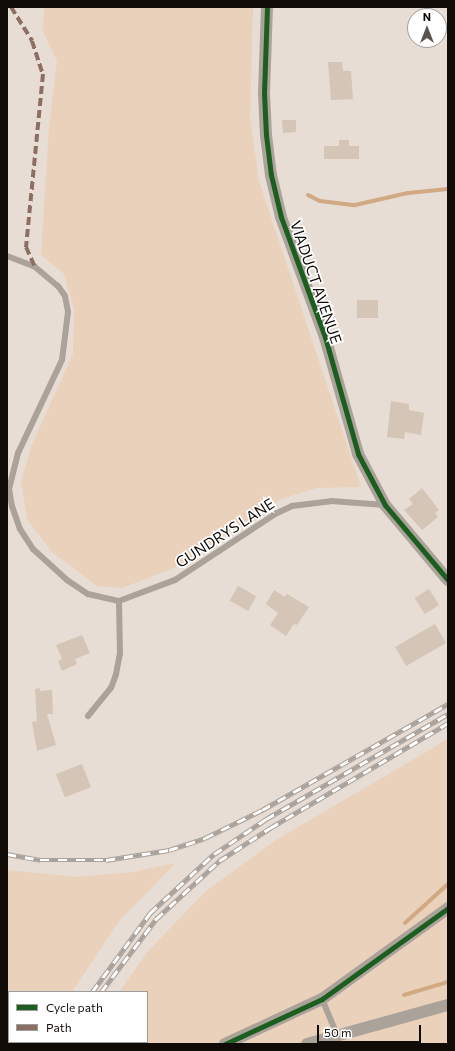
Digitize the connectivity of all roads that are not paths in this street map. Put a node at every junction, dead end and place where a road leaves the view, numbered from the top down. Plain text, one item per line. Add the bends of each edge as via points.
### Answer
1 (267, 7) edge
2 (7, 256) edge
3 (385, 505) junction
4 (448, 580) edge
5 (119, 601) junction
6 (88, 716) dead end
7 (448, 908) edge
8 (322, 999) junction
9 (448, 1005) edge
10 (338, 1037) junction
11 (225, 1044) edge
12 (307, 1044) edge

1 - 3 street, VIADUCT AVENUE via 264,93 266,135 281,217 325,338 358,454
2 - 5 lane via 36,267 58,286 65,296 68,312 62,360 18,453 9,489 12,506 20,529 33,549 47,563 88,594
3 - 4 street, VIADUCT AVENUE
3 - 5 lane, GUNDRYS LANE via 331,501 292,506 274,514 175,580
5 - 6 lane via 120,654 116,674 111,688
7 - 8 street
8 - 10 lane
8 - 11 street
9 - 10 street
10 - 12 street

